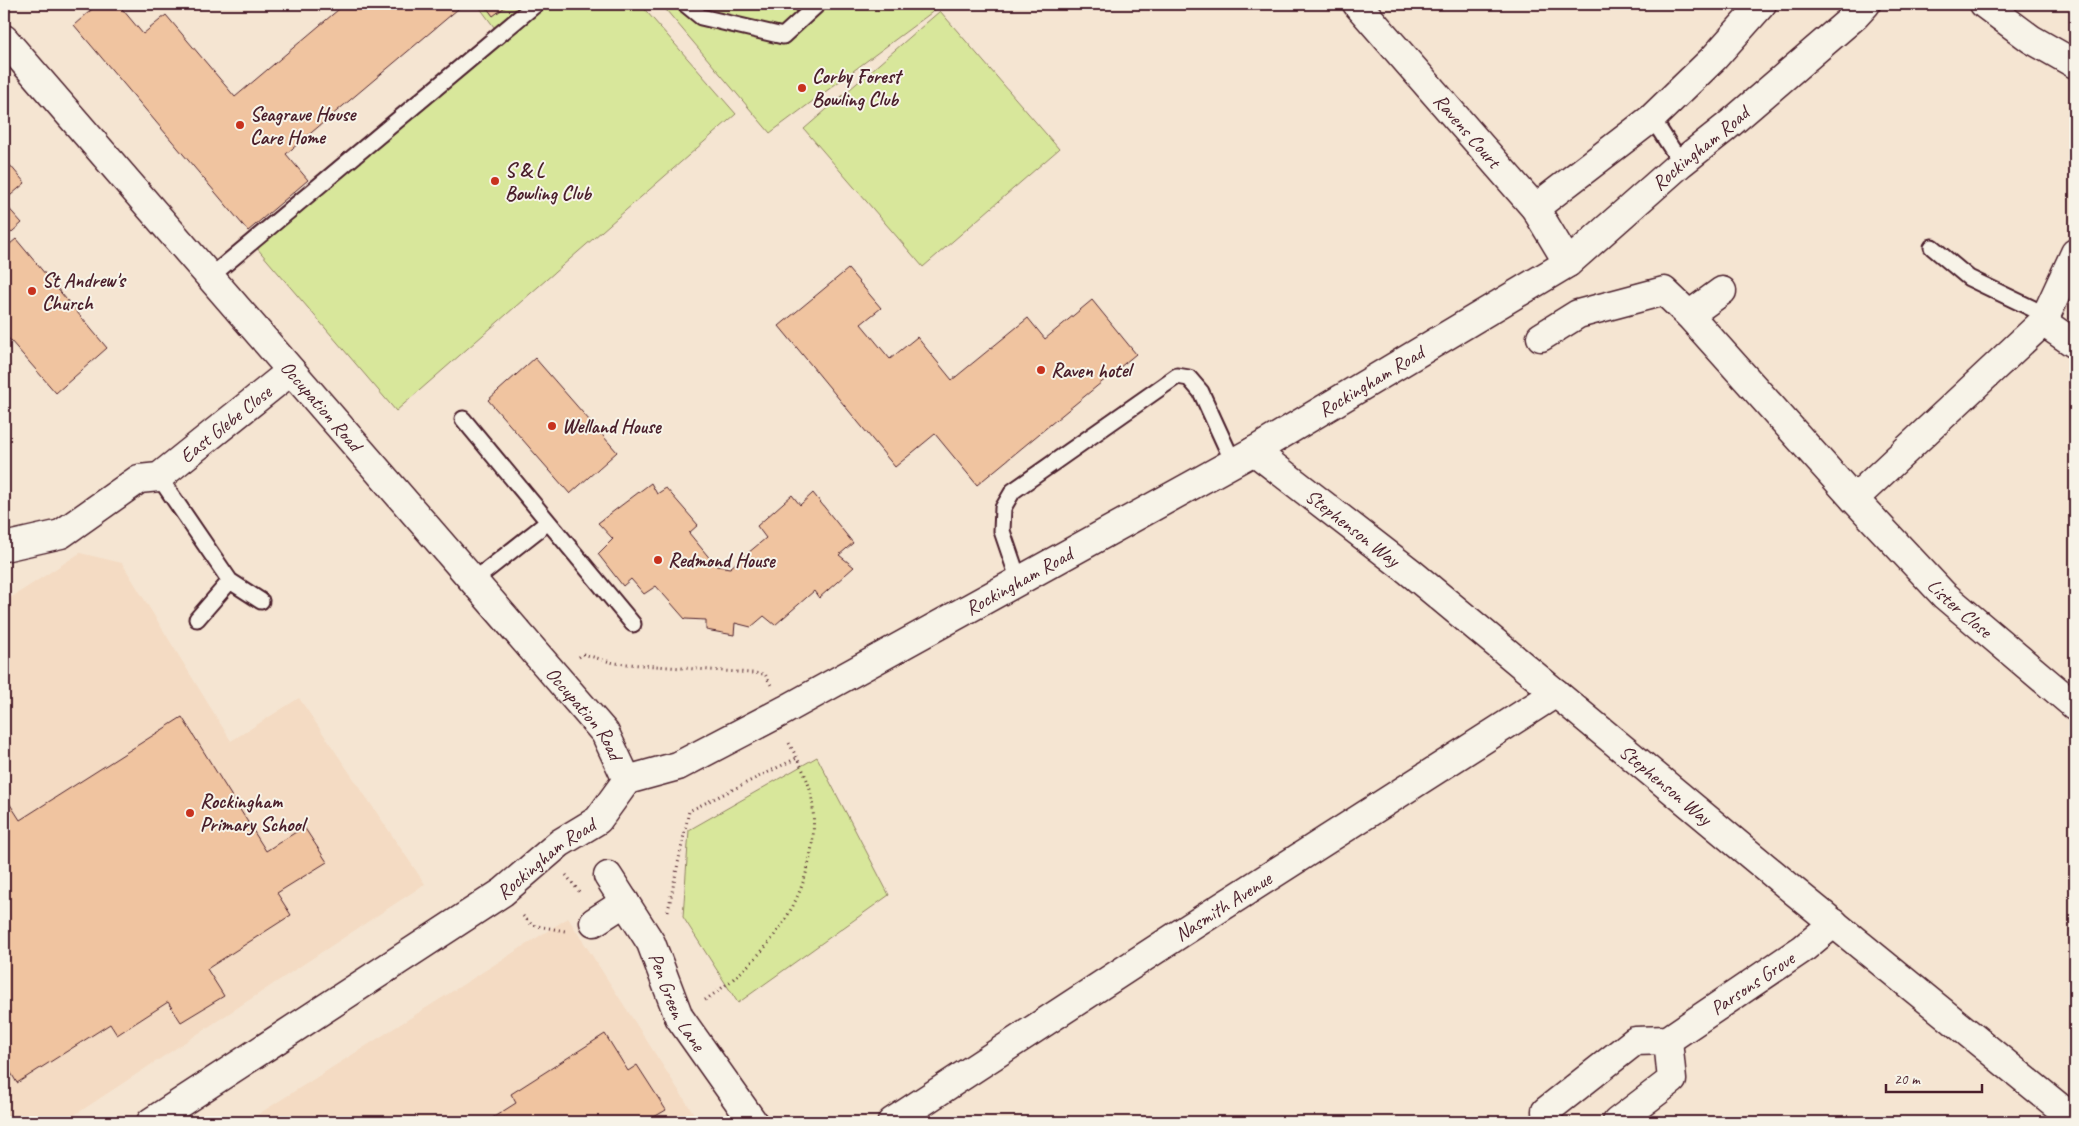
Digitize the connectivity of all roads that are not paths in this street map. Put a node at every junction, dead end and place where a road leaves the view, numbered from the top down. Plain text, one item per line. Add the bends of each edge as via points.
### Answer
1 (536, 4) edge
2 (686, 4) edge
3 (818, 4) edge
4 (1357, 4) edge
5 (1762, 4) edge
6 (1866, 4) edge
7 (1984, 4) edge
8 (4, 39) edge
9 (2075, 64) edge
10 (1652, 118) junction
11 (1681, 163) junction
12 (1535, 208) junction
13 (1932, 247) dead end
14 (2075, 253) edge
15 (1568, 263) junction
16 (210, 277) junction
17 (1722, 291) dead end
18 (1689, 315) junction
19 (2045, 318) junction
20 (1541, 337) dead end
21 (2075, 344) edge
22 (291, 371) junction
23 (463, 419) dead end
24 (1244, 457) junction
25 (159, 477) junction
26 (1854, 499) junction
27 (548, 522) junction
28 (4, 547) edge
29 (473, 581) junction
30 (1018, 581) junction
31 (230, 582) junction
32 (260, 601) dead end
33 (197, 619) dead end
34 (633, 624) dead end
35 (1556, 693) junction
36 (2075, 706) edge
37 (627, 780) junction
38 (608, 876) dead end
39 (625, 902) junction
40 (597, 920) road end
41 (1834, 923) junction
42 (1668, 1040) junction
43 (2075, 1120) edge
44 (150, 1122) edge
45 (753, 1122) edge
46 (892, 1122) edge
47 (1547, 1122) edge
48 (1617, 1122) edge

1 - 16 lane
2 - 3 lane via 701,17 783,36
4 - 12 street, Ravens Court
5 - 10 street via 1714,58
6 - 11 street, Rockingham Road
7 - 9 street via 2031,39
8 - 16 street, Occupation Road
10 - 11 lane
10 - 12 street
11 - 15 street, Rockingham Road
12 - 15 street, Ravens Court
13 - 19 lane via 1969,278
14 - 19 street
15 - 24 street, Rockingham Road
16 - 22 street, Occupation Road
17 - 18 street
18 - 20 street, Lister Close via 1664,291 1578,314
18 - 26 street, Lister Close
19 - 21 street
19 - 26 street
22 - 25 street, East Glebe Close
22 - 29 street, Occupation Road
23 - 27 lane
24 - 30 street, Rockingham Road
24 - 30 lane via 1201,392 1189,378 1177,376 1013,491 1003,508 1002,530
24 - 35 street, Stephenson Way via 1410,571
25 - 28 street, East Glebe Close via 139,479 62,534
25 - 31 lane, East Glebe Close
26 - 36 street, Lister Close via 1944,595
27 - 29 lane
27 - 34 lane
29 - 37 street, Occupation Road via 604,733
30 - 37 street, Rockingham Road via 678,766
31 - 32 lane, East Glebe Close
31 - 33 lane
35 - 41 street, Stephenson Way
35 - 46 street, Nasmith Avenue
37 - 44 street, Rockingham Road via 598,820 548,852 502,892
38 - 39 street, Pen Green Lane
39 - 40 street
39 - 45 street, Pen Green Lane via 652,943 679,1017
41 - 42 street, Parsons Grove via 1804,948
41 - 43 street, Stephenson Way
42 - 47 street via 1635,1040 1546,1111
42 - 48 street via 1672,1080

